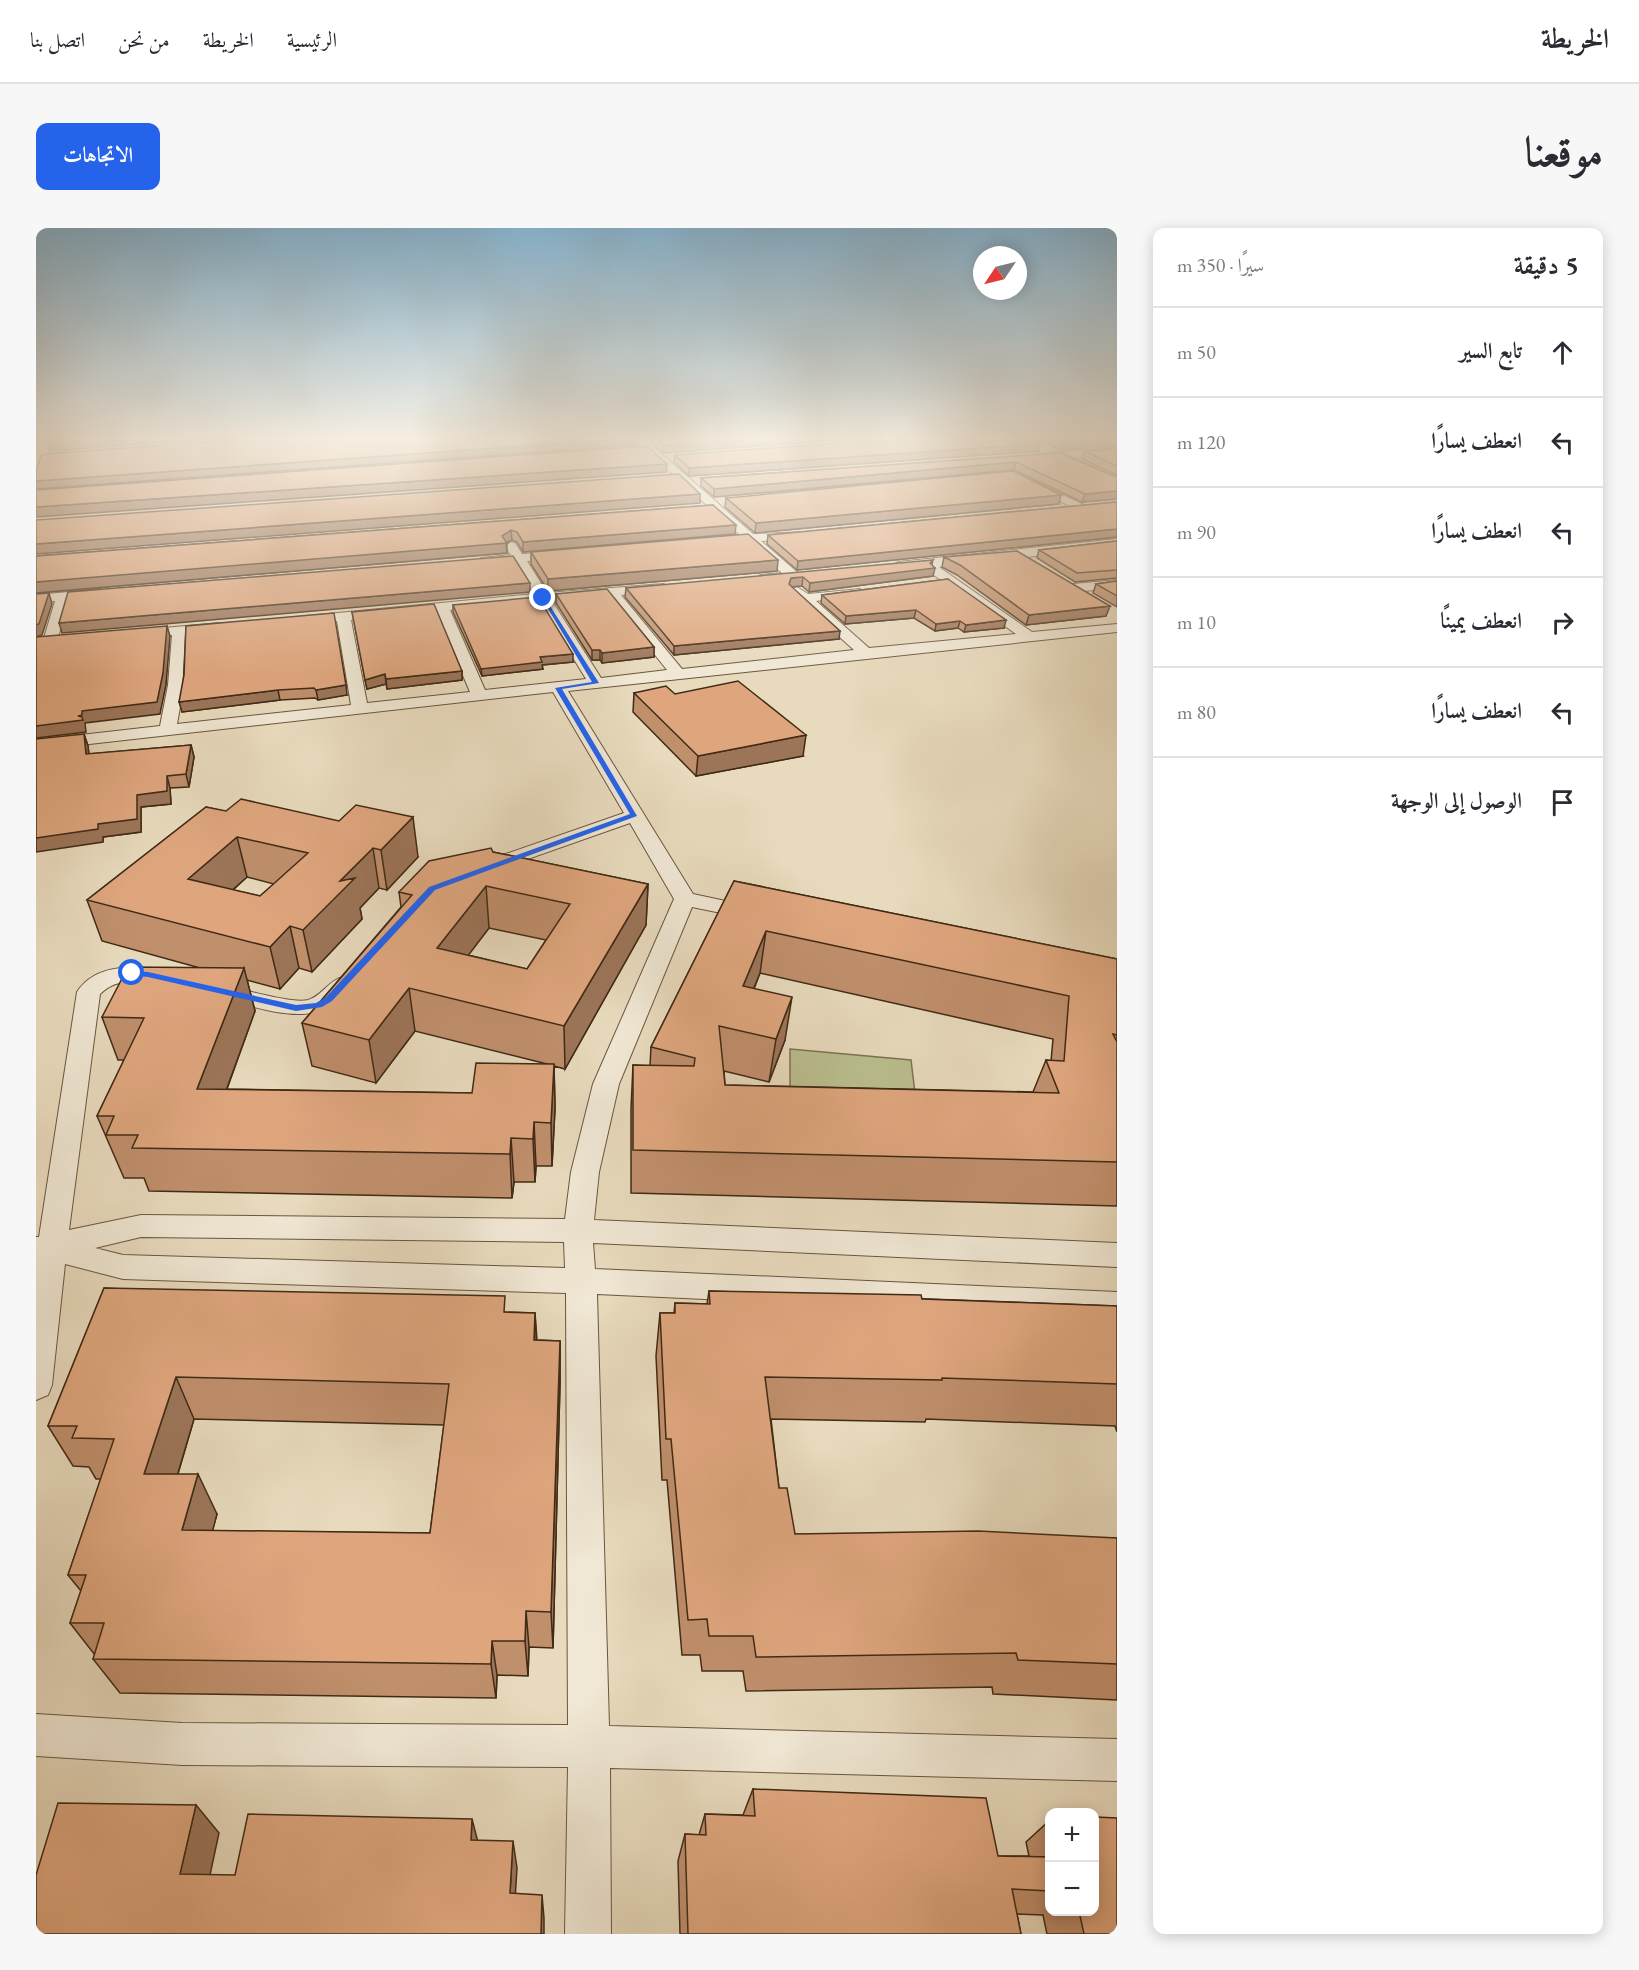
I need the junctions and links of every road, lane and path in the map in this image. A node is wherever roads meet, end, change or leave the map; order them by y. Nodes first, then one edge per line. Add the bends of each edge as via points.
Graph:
1 (723, 516) edge
2 (505, 533) edge
3 (814, 534) edge
4 (749, 539) junction
5 (705, 542) edge
6 (1117, 543) edge
7 (1099, 544) junction
8 (574, 553) edge
9 (1017, 554) junction
10 (1117, 554) edge
11 (517, 559) junction
12 (470, 562) edge
13 (927, 564) junction
14 (1036, 565) edge
15 (882, 567) edge
16 (778, 577) junction
17 (756, 579) edge
18 (951, 580) junction
19 (929, 583) edge
20 (1117, 584) edge
21 (678, 585) edge
22 (614, 587) junction
23 (873, 590) edge
24 (111, 593) edge
25 (63, 597) junction
26 (543, 598) junction
27 (806, 598) junction
28 (36, 599) edge
29 (1091, 599) edge
30 (441, 606) junction
31 (343, 616) junction
32 (285, 621) edge
33 (238, 626) edge
34 (1117, 628) edge
35 (179, 631) junction
36 (120, 636) edge
37 (1030, 637) junction
38 (49, 641) edge
39 (866, 653) junction
40 (678, 674) junction
41 (596, 683) junction
42 (558, 688) junction
43 (480, 697) junction
44 (360, 709) junction
45 (168, 730) junction
46 (36, 745) edge
47 (635, 815) junction
48 (460, 877) edge
49 (685, 899) junction
50 (778, 919) edge
51 (361, 964) edge
52 (578, 1231) junction
53 (44, 1249) edge
54 (1117, 1255) edge
55 (581, 1281) junction
56 (1117, 1305) edge
57 (36, 1385) edge
58 (36, 1735) edge
59 (589, 1746) junction
60 (1117, 1760) edge
61 (588, 1934) edge

1 - 4 street
2 - 11 street
3 - 4 street
4 - 5 street
4 - 16 street via 798,576
6 - 7 street
7 - 9 street
7 - 10 street
8 - 11 street
9 - 13 street
9 - 14 street
11 - 12 street
11 - 26 street
13 - 15 street
13 - 18 street
16 - 17 street
16 - 27 street
18 - 19 street
18 - 37 street
20 - 29 street via 1069,585
21 - 22 street
22 - 26 street
22 - 40 street
23 - 27 street
24 - 25 street
25 - 28 street
25 - 38 street
26 - 30 street
26 - 41 street
27 - 39 street
30 - 31 street
30 - 43 street
31 - 32 street
31 - 44 street
33 - 35 street
34 - 37 street
35 - 36 street
35 - 45 street
37 - 39 street
39 - 40 street
40 - 41 street
41 - 42 street
42 - 43 street
42 - 47 street
43 - 44 street
44 - 45 street
45 - 46 street
47 - 48 street
47 - 49 street
49 - 50 street
49 - 52 street via 606,1084 585,1172
51 - 53 street via 329,999 307,1008 148,975 118,975 89,992
52 - 53 street via 141,1226
52 - 54 street
52 - 55 street
53 - 55 street via 123,1267
53 - 57 street
55 - 56 street
55 - 59 street
58 - 59 street via 182,1744
59 - 60 street
59 - 61 street

